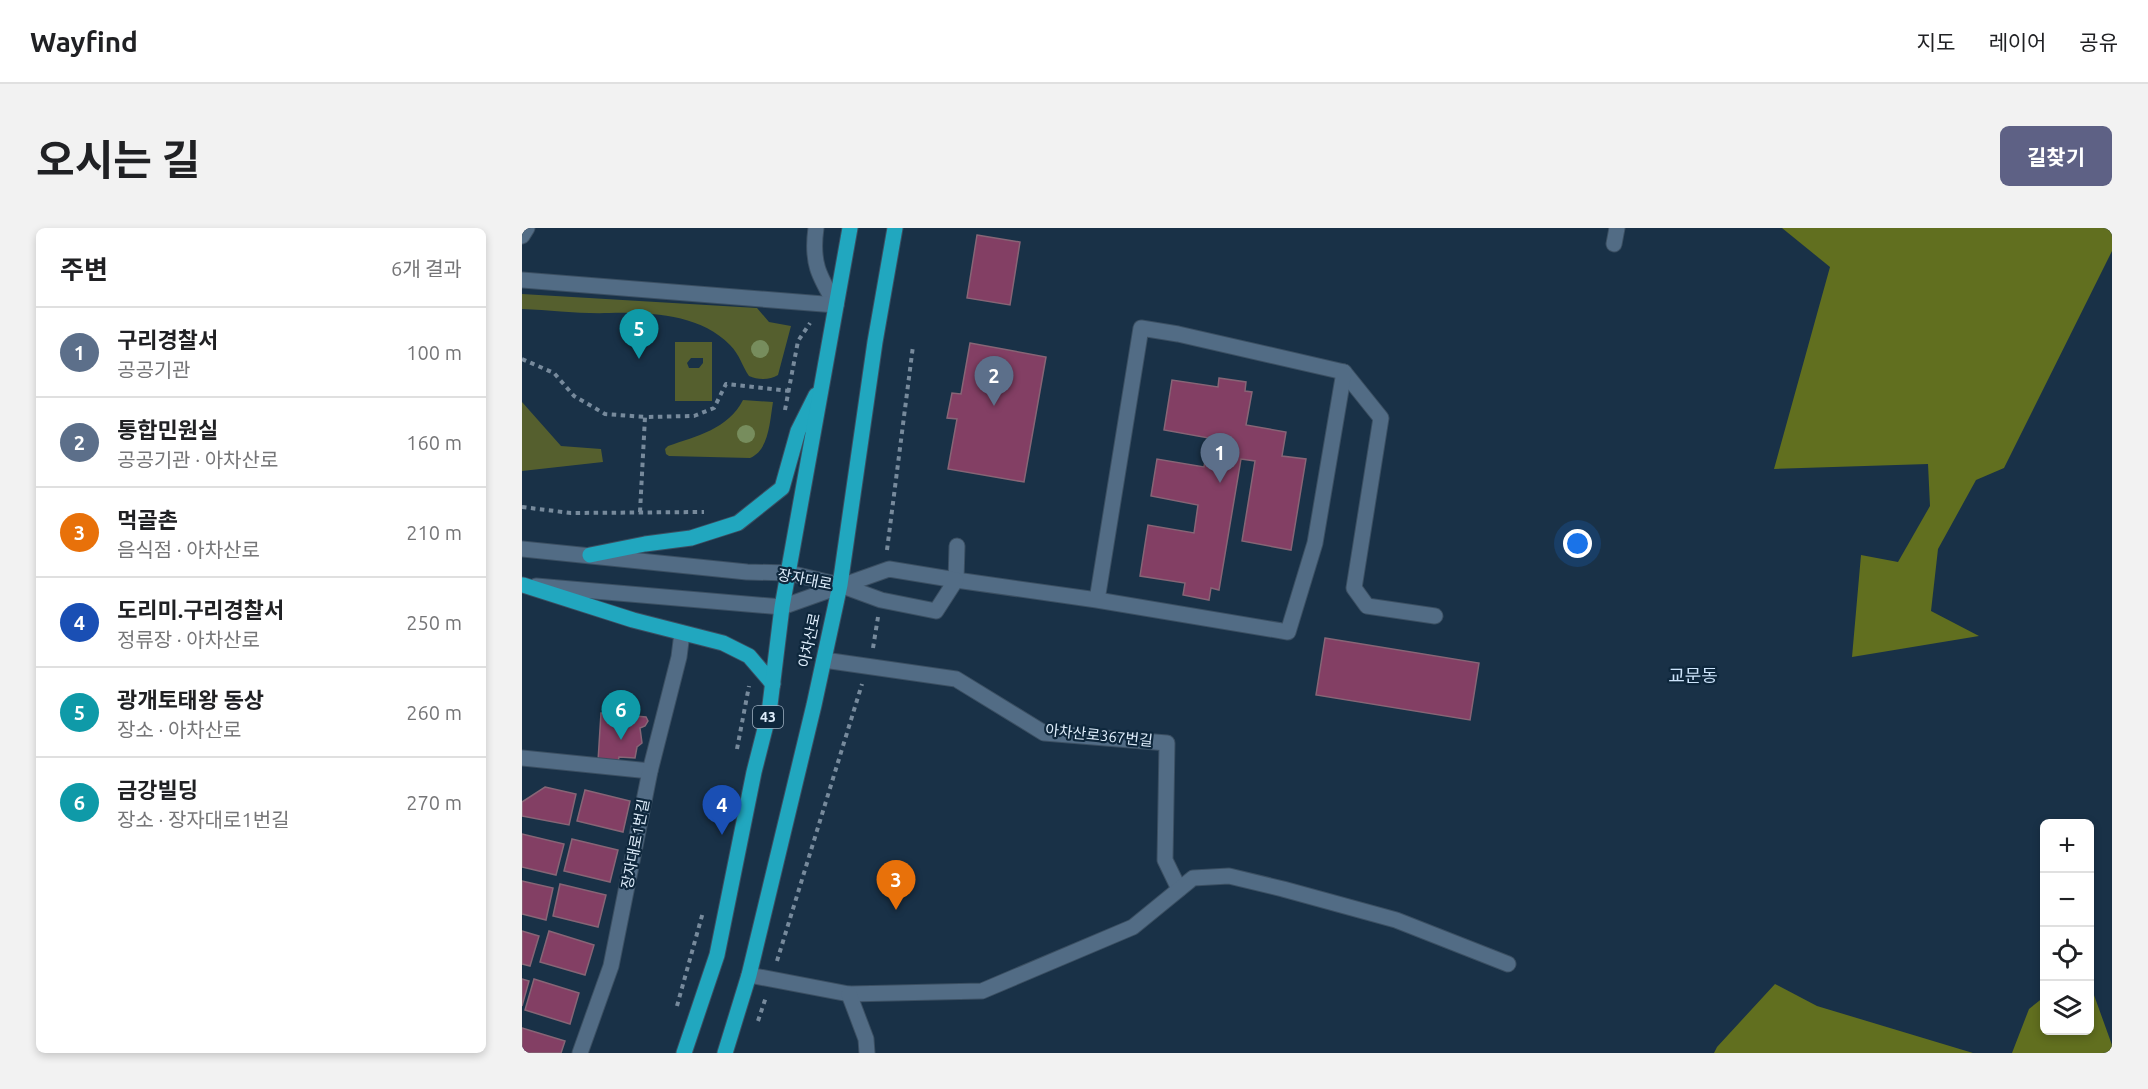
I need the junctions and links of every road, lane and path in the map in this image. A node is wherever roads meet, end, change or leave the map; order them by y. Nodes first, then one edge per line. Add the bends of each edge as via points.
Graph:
1 (527, 228) edge
2 (816, 228) edge
3 (849, 228) edge
4 (894, 228) edge
5 (1617, 228) edge
6 (522, 236) edge
7 (1614, 244) dead end
8 (522, 280) edge
9 (819, 304) junction
10 (836, 305) junction
11 (913, 346) dead end
12 (522, 359) edge
13 (1344, 372) junction
14 (825, 376) junction
15 (789, 392) junction
16 (785, 414) dead end
17 (645, 417) junction
18 (522, 507) edge
19 (640, 512) junction
20 (714, 512) dead end
21 (957, 546) dead end
22 (522, 549) edge
23 (590, 555) junction
24 (884, 570) junction
25 (789, 573) junction
26 (956, 580) junction
27 (523, 585) edge
28 (840, 585) junction
29 (880, 600) junction
30 (1097, 600) junction
31 (782, 607) junction
32 (1435, 616) dead end
33 (682, 633) junction
34 (824, 660) junction
35 (867, 667) junction
36 (773, 684) junction
37 (749, 685) dead end
38 (737, 752) dead end
39 (522, 758) edge
40 (650, 771) junction
41 (1179, 889) junction
42 (706, 901) dead end
43 (1509, 964) dead end
44 (749, 975) junction
45 (771, 979) junction
46 (849, 994) junction
47 (675, 1010) dead end
48 (754, 1032) dead end
49 (580, 1053) edge
50 (684, 1053) edge
51 (725, 1053) edge
52 (867, 1053) edge

1 - 6 street
2 - 10 street via 817,271
3 - 10 main road, 아차산로 / 43
4 - 28 main road, 아차산로
5 - 7 street
8 - 9 street
9 - 10 street
9 - 15 path via 798,341
10 - 14 main road, 아차산로 / 43
11 - 24 path
12 - 17 path via 554,373 574,396 605,414
13 - 30 street via 1315,543 1288,632
13 - 30 street via 1141,328
13 - 32 street via 1381,418 1354,588 1367,606
14 - 23 main road via 798,431 782,488 738,523 691,538
14 - 25 main road, 아차산로 / 43
15 - 16 path
15 - 17 path via 726,384 714,408 694,416
17 - 19 path
18 - 19 path via 571,513
19 - 20 path
21 - 26 street
22 - 23 street, 장자대로
23 - 25 street, 장자대로
24 - 26 street
24 - 28 street
25 - 28 street, 장자대로
25 - 31 main road, 아차산로 / 43
26 - 29 street via 936,610
26 - 30 street
27 - 31 street, 장자대로
27 - 33 main road
28 - 29 street
28 - 31 street, 장자대로
28 - 34 main road, 아차산로
29 - 35 path via 875,642
31 - 36 main road, 아차산로 / 43
33 - 36 main road via 723,643 749,656
33 - 40 street, 장자대로1번길
34 - 35 street, 아차산로367번길
34 - 44 main road, 아차산로
35 - 41 street, 아차산로367번길 via 956,679 1044,733 1167,742 1165,860
35 - 45 path
36 - 50 main road, 아차산로 / 43 via 717,955
37 - 38 path
39 - 40 street
40 - 49 street, 장자대로1번길 via 611,966
41 - 43 street via 1192,878 1229,876 1396,920
41 - 46 street via 1133,927 982,991
42 - 47 path
44 - 45 street
44 - 51 main road, 아차산로
45 - 46 street
45 - 48 path
46 - 52 street via 866,1039

